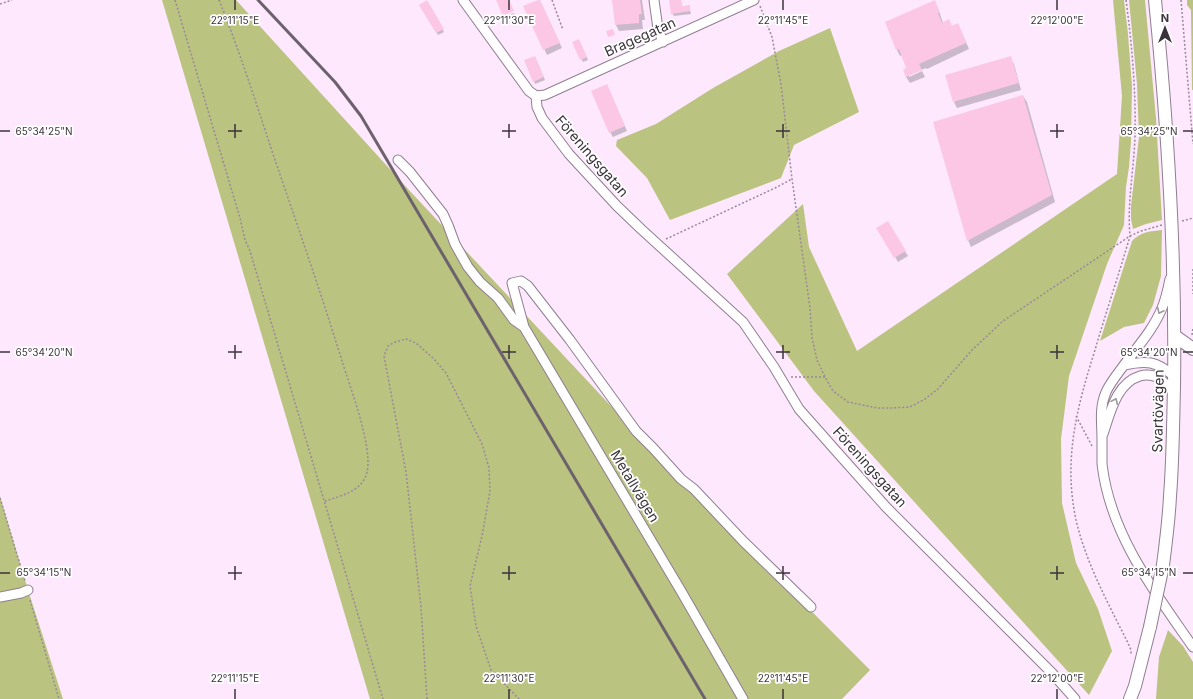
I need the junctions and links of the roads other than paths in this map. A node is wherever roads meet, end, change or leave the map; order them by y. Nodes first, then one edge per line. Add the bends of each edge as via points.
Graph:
1 (463, 0) edge
2 (654, 0) edge
3 (1155, 0) edge
4 (757, 2) edge
5 (663, 42) junction
6 (536, 96) junction
7 (398, 160) dead end
8 (1173, 260) junction
9 (524, 327) junction
10 (1174, 336) junction
11 (1193, 349) edge
12 (1124, 365) junction
13 (1174, 376) junction
14 (1174, 392) junction
15 (1102, 438) junction
16 (28, 590) dead end
17 (0, 597) edge
18 (811, 607) dead end
19 (1193, 647) edge
20 (743, 699) edge
21 (1075, 699) edge
22 (1130, 699) edge

1 - 6 street, Föreningsgatan
2 - 5 street via 658,29
3 - 8 main road, Svartövägen via 1168,158
4 - 5 street, Bragegatan
5 - 6 street, Bragegatan via 545,95
6 - 21 street, Föreningsgatan via 542,118 569,154 616,206 743,322 800,409 886,507
7 - 9 street via 442,214 470,271 498,298 514,320
8 - 10 main road, Svartövägen
8 -> 12 street via 1162,310
9 - 18 street, Metallvägen via 512,283 521,281 528,286 570,340 636,431
9 - 20 street, Metallvägen
10 - 11 main road
10 - 13 main road, Svartövägen
12 - 13 street via 1152,362
12 - 15 street via 1103,400
13 - 14 main road, Svartövägen
15 -> 14 street via 1116,398 1132,379 1144,375 1153,376
14 - 22 main road, Svartövägen, bridge via 1170,495 1163,565 1150,627
15 - 19 street via 1102,464 1112,509 1123,537
16 - 17 street

